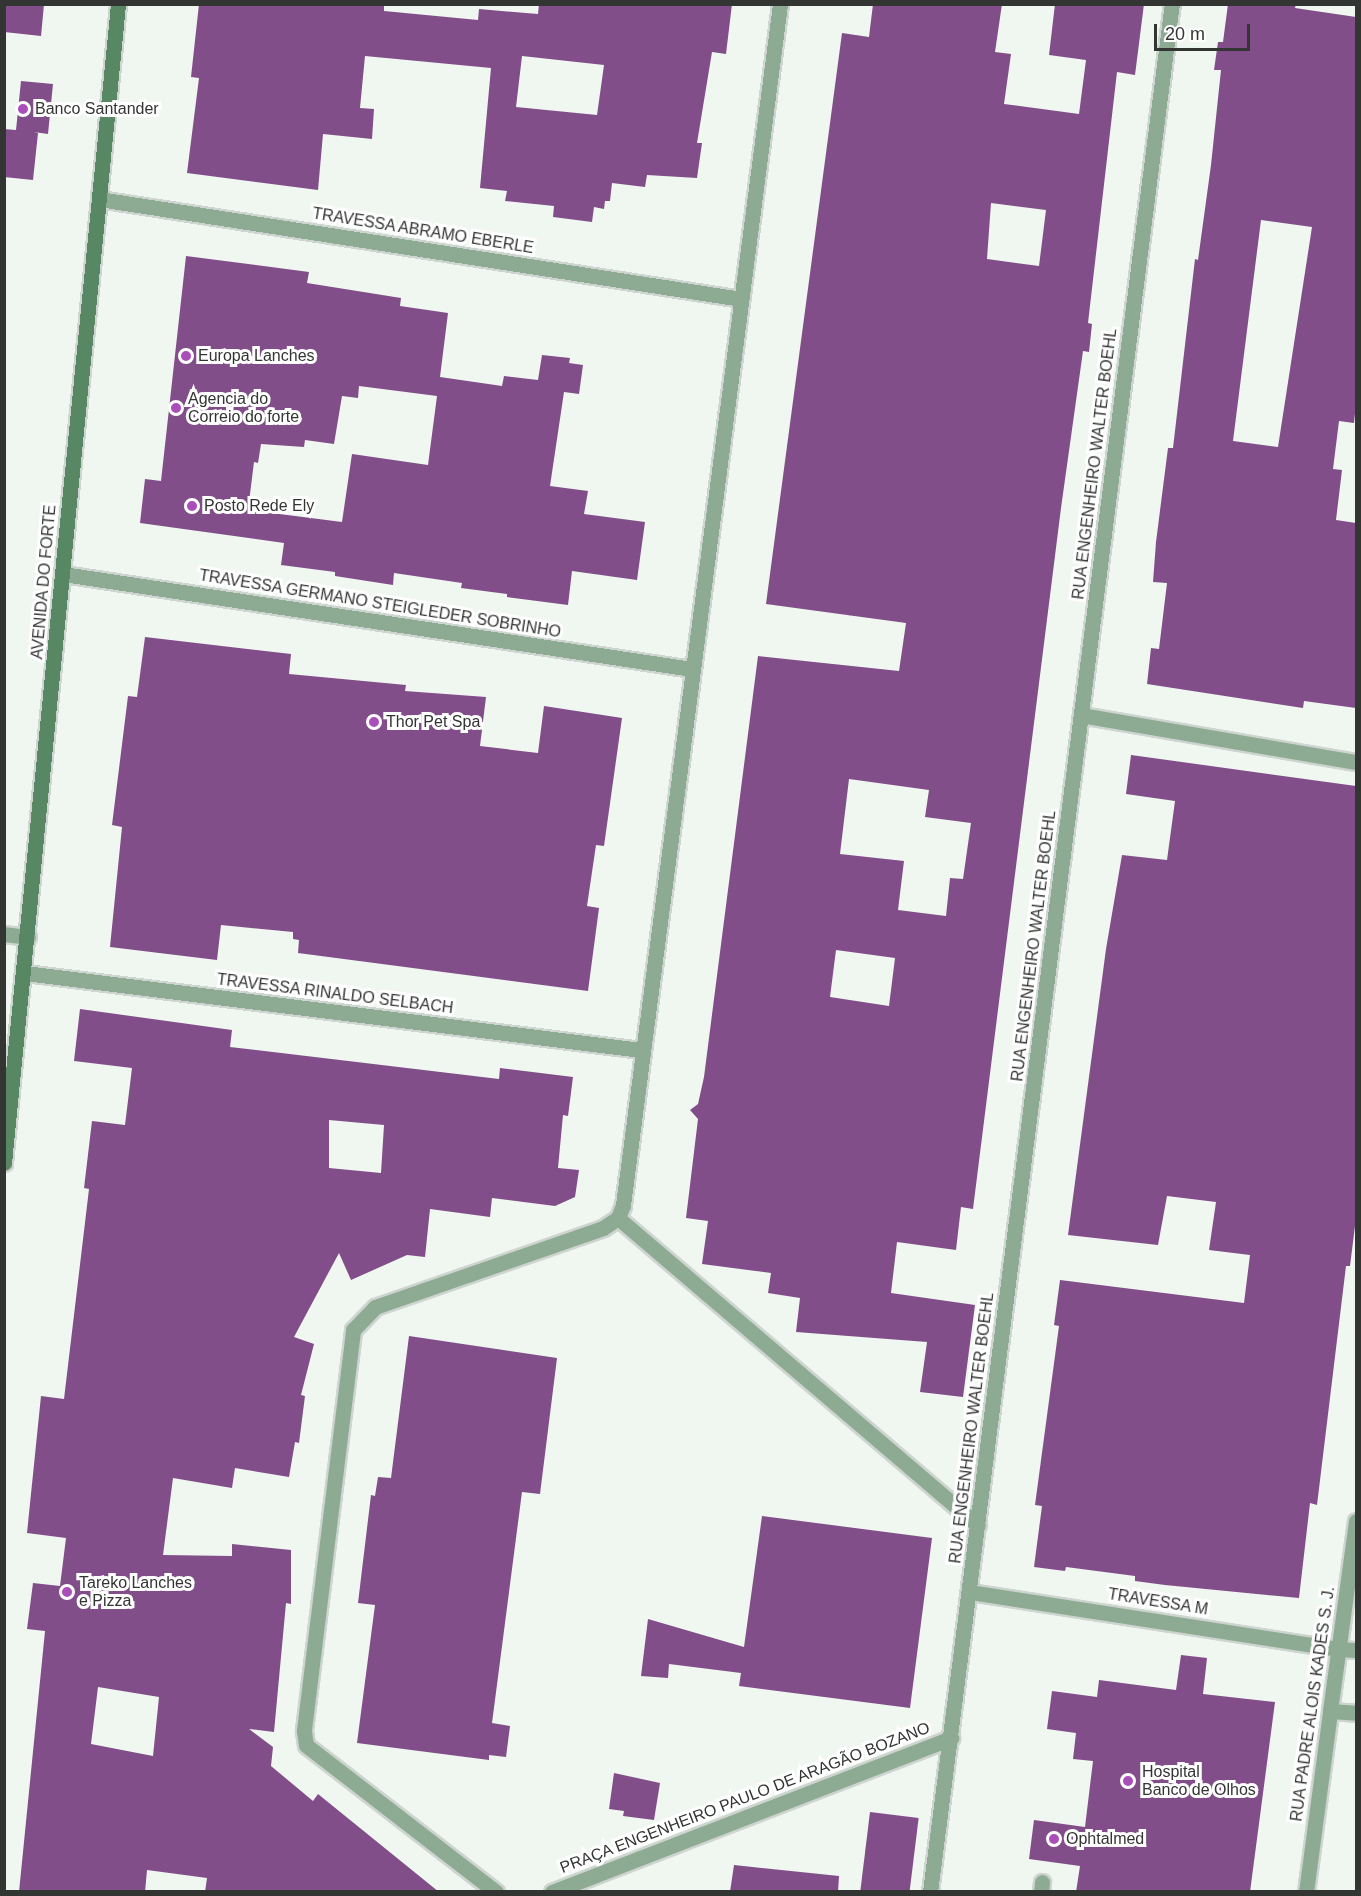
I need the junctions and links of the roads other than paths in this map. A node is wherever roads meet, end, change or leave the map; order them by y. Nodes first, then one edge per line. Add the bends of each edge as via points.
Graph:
1 (118, 4) edge
2 (780, 4) edge
3 (1172, 4) edge
4 (99, 199) junction
5 (741, 299) junction
6 (63, 574) junction
7 (692, 669) junction
8 (1082, 715) junction
9 (1356, 762) edge
10 (4, 934) edge
11 (28, 937) junction
12 (25, 973) junction
13 (641, 1050) junction
14 (4, 1163) edge
15 (618, 1218) junction
16 (1356, 1521) edge
17 (978, 1525) junction
18 (970, 1592) junction
19 (1340, 1648) junction
20 (1356, 1650) edge
21 (1330, 1711) junction
22 (1356, 1713) edge
23 (951, 1738) junction
24 (496, 1892) edge
25 (552, 1892) edge
26 (930, 1892) edge
27 (1306, 1892) edge

1 - 4 main road, AVENIDA DO FORTE
2 - 5 street
3 - 8 street, RUA ENGENHEIRO WALTER BOEHL
4 - 5 street, TRAVESSA ABRAMO EBERLE
4 - 6 main road, AVENIDA DO FORTE
5 - 7 street
6 - 7 street, TRAVESSA GERMANO STEIGLEDER SOBRINHO
6 - 11 main road, AVENIDA DO FORTE
7 - 13 street
8 - 9 street
8 - 17 street, RUA ENGENHEIRO WALTER BOEHL
10 - 11 street
11 - 12 main road, AVENIDA DO FORTE
12 - 13 street, TRAVESSA RINALDO SELBACH
12 - 14 main road, AVENIDA DO FORTE
13 - 15 street
15 - 17 street
15 - 24 street via 603,1228 375,1307 353,1330 304,1730 306,1745
16 - 19 street, RUA PADRE ALOIS KADES S. J.
17 - 18 street, RUA ENGENHEIRO WALTER BOEHL
18 - 19 street, TRAVESSA M
18 - 23 street, RUA ENGENHEIRO WALTER BOEHL
19 - 20 street, TRAVESSA M
19 - 21 street, RUA PADRE ALOIS KADES S. J.
21 - 22 street
21 - 27 street, RUA PADRE ALOIS KADES S. J.
23 - 25 street, PRAÇA ENGENHEIRO PAULO DE ARAGÃO BOZANO
23 - 26 street, RUA ENGENHEIRO WALTER BOEHL

